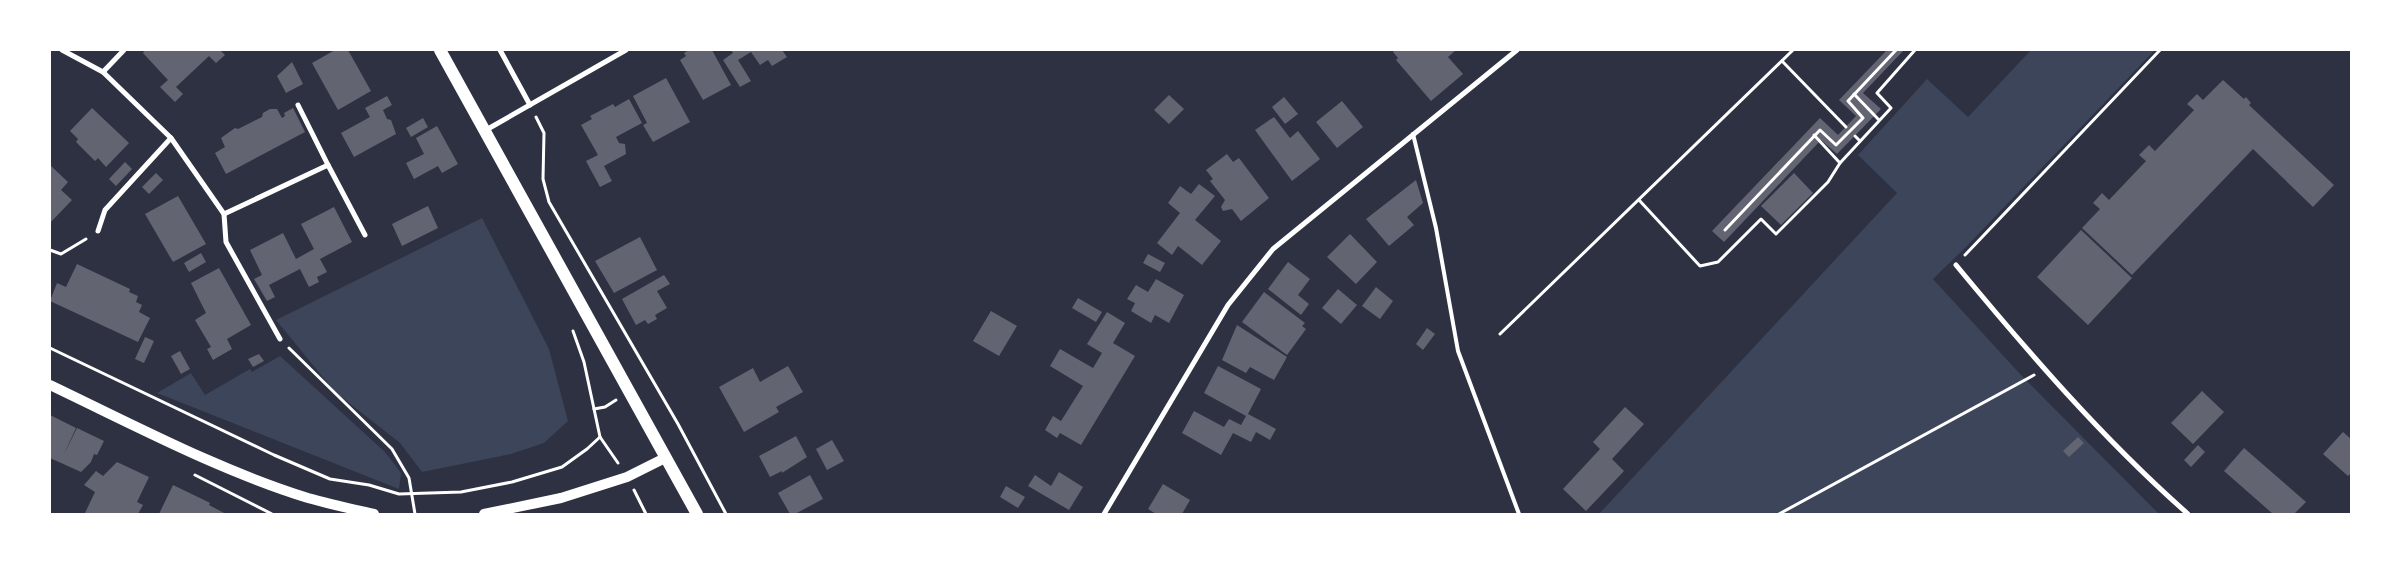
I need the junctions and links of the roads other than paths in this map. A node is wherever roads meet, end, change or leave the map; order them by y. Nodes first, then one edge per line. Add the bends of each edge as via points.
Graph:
1 (62, 50) edge
2 (124, 50) edge
3 (440, 50) edge
4 (500, 50) edge
5 (626, 50) edge
6 (1517, 50) edge
7 (103, 72) junction
8 (298, 105) dead end
9 (530, 105) junction
10 (485, 130) junction
11 (1413, 134) junction
12 (171, 138) junction
13 (328, 165) junction
14 (224, 214) junction
15 (98, 231) road end
16 (365, 235) dead end
17 (1956, 265) road end
18 (280, 340) road end
19 (50, 385) edge
20 (665, 458) junction
21 (374, 514) edge
22 (484, 514) edge
23 (696, 514) edge
24 (1104, 514) edge
25 (1519, 514) edge
26 (2188, 514) edge

1 - 7 street
2 - 7 street
3 - 10 main road
4 - 9 street
5 - 9 street
6 - 11 street
7 - 12 street
8 - 13 street
9 - 10 street
10 - 20 main road
11 - 24 street via 1272,249 1228,306
11 - 25 lane via 1436,228 1458,351
12 - 14 street
12 - 15 street via 105,210
13 - 14 street
13 - 16 street
14 - 18 street via 226,242
17 - 26 street via 2045,369 2153,483
19 - 21 main road via 245,475 308,498
20 - 22 main road via 627,477 561,498
20 - 23 main road

